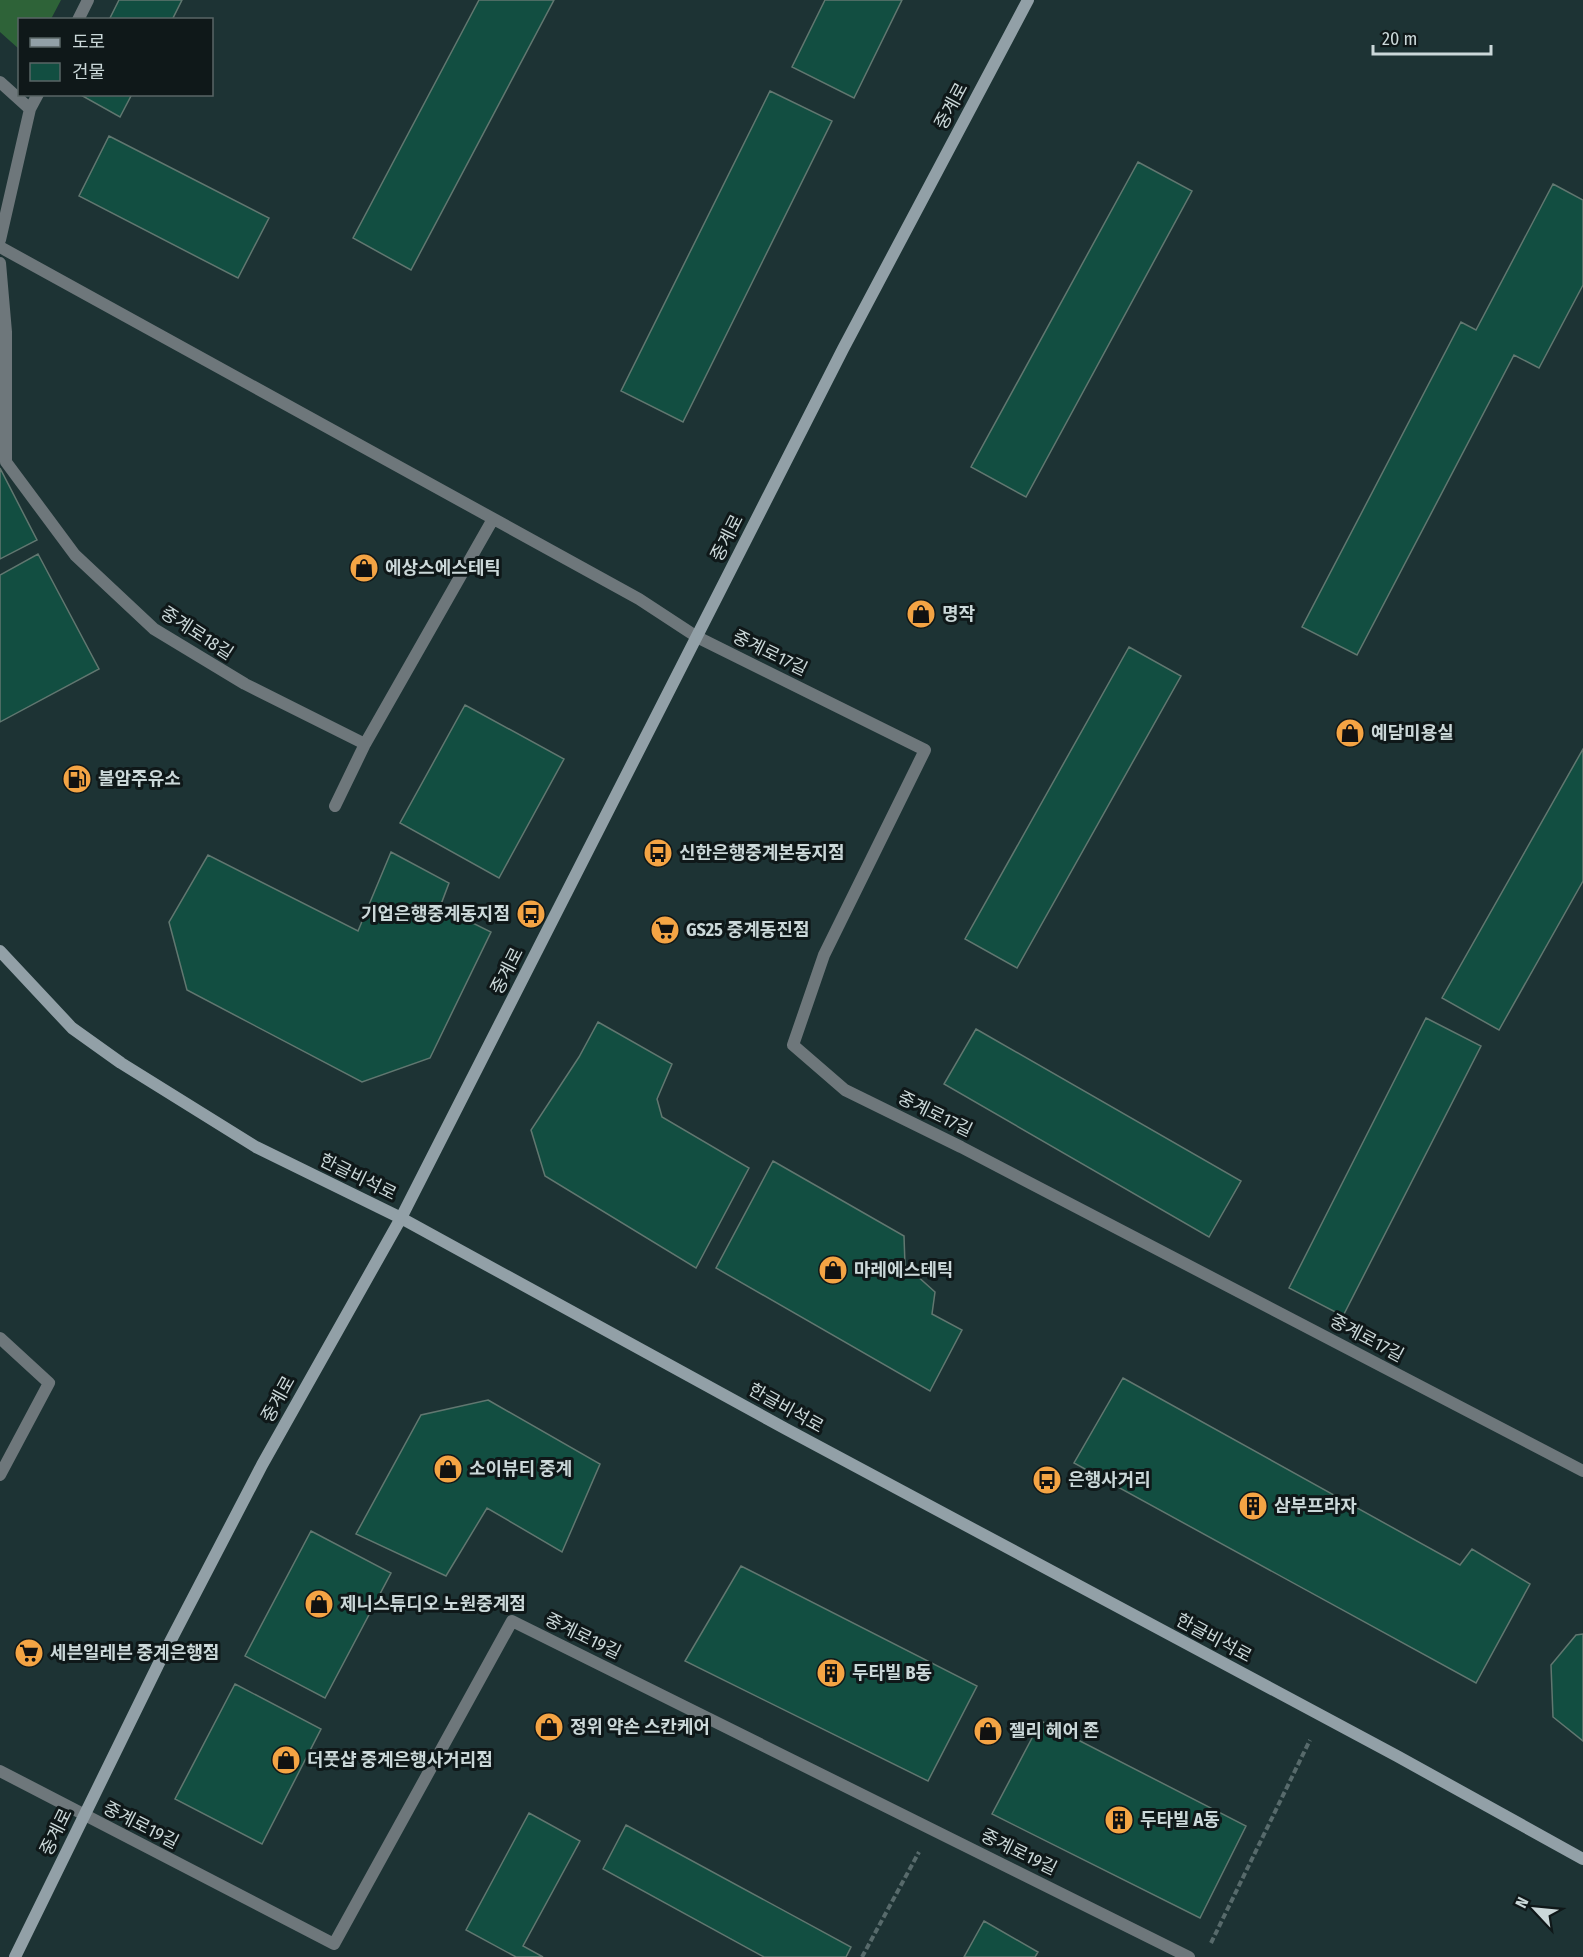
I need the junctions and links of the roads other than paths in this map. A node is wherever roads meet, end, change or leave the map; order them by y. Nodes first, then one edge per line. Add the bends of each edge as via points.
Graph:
1 (88, 0) edge
2 (1028, 0) edge
3 (79, 18) edge
4 (0, 82) edge
5 (37, 96) edge
6 (30, 109) junction
7 (0, 240) edge
8 (0, 247) edge
9 (0, 264) edge
10 (493, 519) junction
11 (697, 637) junction
12 (365, 744) junction
13 (335, 806) dead end
14 (0, 951) edge
15 (401, 1218) junction
16 (0, 1338) edge
17 (1583, 1471) edge
18 (0, 1475) edge
19 (0, 1771) edge
20 (84, 1815) junction
21 (1583, 1859) edge
22 (15, 1957) edge
23 (1189, 1957) edge

1 - 3 street
2 - 11 street, 중계로 via 843,349
4 - 6 street
5 - 6 street
6 - 7 street
8 - 10 street
9 - 12 street, 중계로18길 via 6,332 6,462 75,555 154,629 245,684
10 - 11 street via 639,599
10 - 12 street
11 - 15 street, 중계로
11 - 17 street, 중계로17길 via 925,750 824,955 793,1045 845,1090
12 - 13 street
14 - 15 street, 한글비석로 via 72,1028 121,1063 256,1147
15 - 20 street, 중계로 via 262,1465
15 - 21 street, 한글비석로
16 - 18 street via 49,1383
19 - 20 street
20 - 22 street, 중계로
20 - 23 street, 중계로19길 via 334,1944 512,1621

